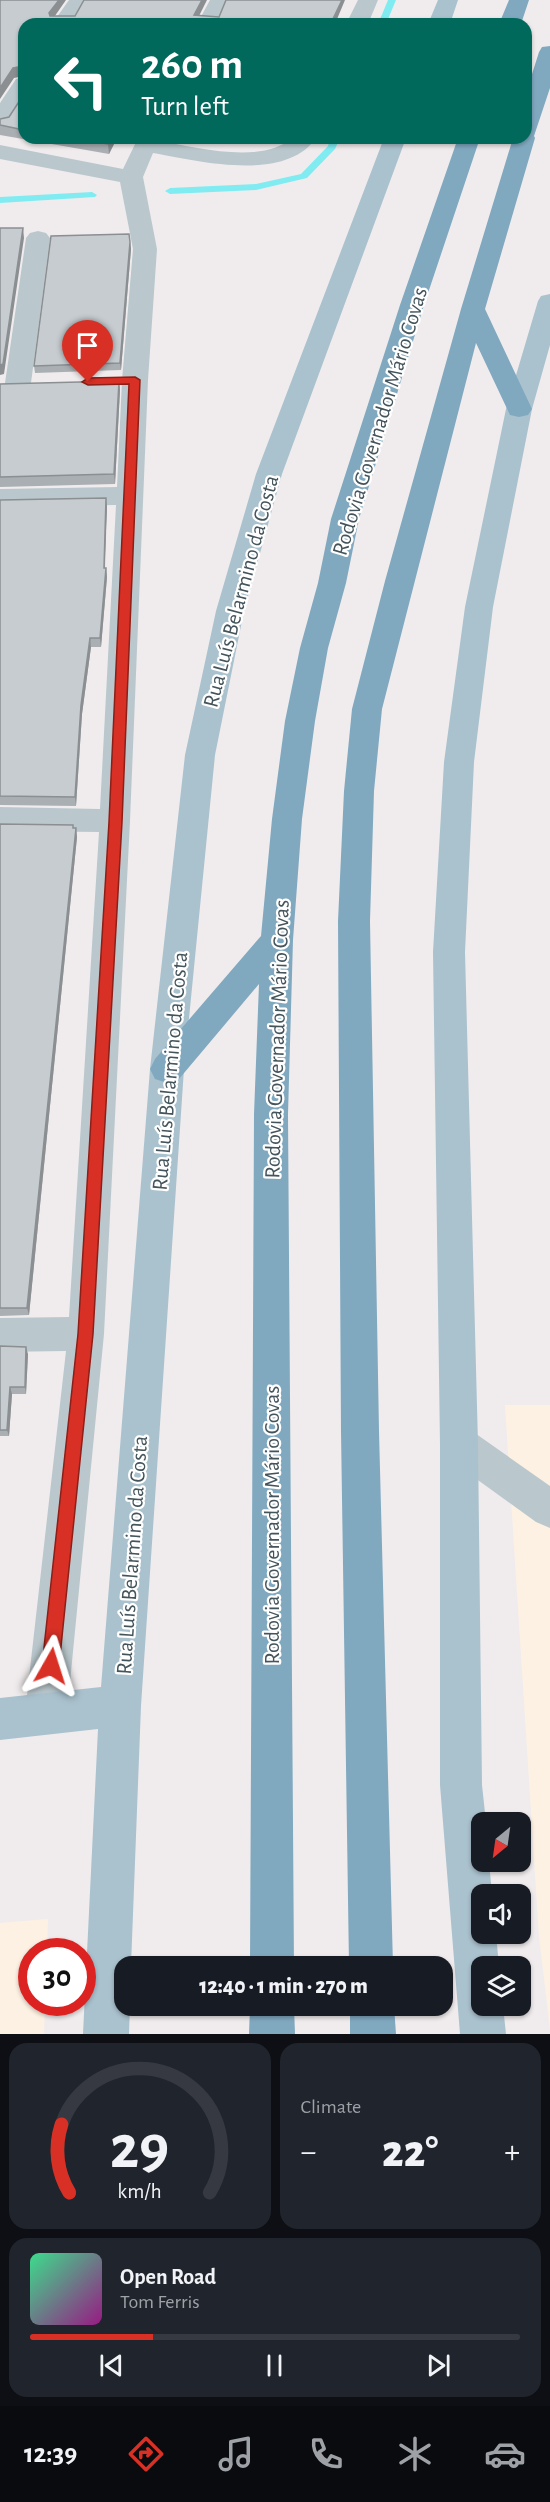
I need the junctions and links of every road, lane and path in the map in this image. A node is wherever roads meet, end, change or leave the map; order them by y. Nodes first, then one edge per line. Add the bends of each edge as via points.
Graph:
1 (79, 0) edge
2 (220, 0) edge
3 (368, 0) edge
4 (448, 0) edge
5 (519, 0) edge
6 (67, 18) edge
7 (211, 18) edge
8 (360, 18) edge
9 (441, 18) edge
10 (512, 18) edge
11 (550, 52) edge
12 (18, 93) edge
13 (532, 111) edge
14 (0, 120) edge
15 (146, 144) edge
16 (160, 144) edge
17 (299, 144) edge
18 (393, 144) edge
19 (467, 144) edge
20 (523, 144) edge
21 (0, 152) edge
22 (131, 177) junction
23 (38, 238) dead end
24 (550, 301) edge
25 (473, 309) junction
26 (20, 383) edge
27 (519, 409) junction
28 (131, 496) junction
29 (0, 498) edge
30 (0, 819) edge
31 (116, 822) junction
32 (277, 940) junction
33 (167, 1069) junction
34 (86, 1334) junction
35 (0, 1335) edge
36 (459, 1444) junction
37 (550, 1509) edge
38 (120, 1706) junction
39 (46, 1713) junction
40 (0, 1719) edge
41 (272, 1956) edge
42 (371, 1956) edge
43 (272, 2016) edge
44 (372, 2016) edge
45 (106, 2034) edge
46 (272, 2034) edge
47 (373, 2034) edge
48 (483, 2034) edge

1 - 6 street
2 - 7 street
3 - 8 street
4 - 9 main road
5 - 10 highway
11 - 13 highway
12 - 14 street
15 - 22 street
16 - 17 street via 257,159 291,152
18 - 33 main road, Rua Luís Belarmino da Costa via 269,474 225,633 200,755
19 - 32 highway, Rodovia Governador Mário Covas via 345,519 314,648 287,819
20 - 25 highway
21 - 22 street
22 - 28 street via 145,249 123,381
23 - 26 street
24 - 27 main road
25 - 27 highway
25 - 42 highway via 367,709 359,791 354,921
27 - 36 main road via 479,607 459,762 453,859 448,952
28 - 29 street
28 - 31 street
30 - 31 street
31 - 34 street
32 - 33 highway
32 - 41 highway, Rodovia Governador Mário Covas via 270,1216
33 - 38 main road, Rua Luís Belarmino da Costa
34 - 35 street
34 - 39 street
36 - 37 street
36 - 48 main road via 460,1785
38 - 39 main road
38 - 45 main road, Rua Luís Belarmino da Costa
39 - 40 main road
43 - 46 highway
44 - 47 highway

